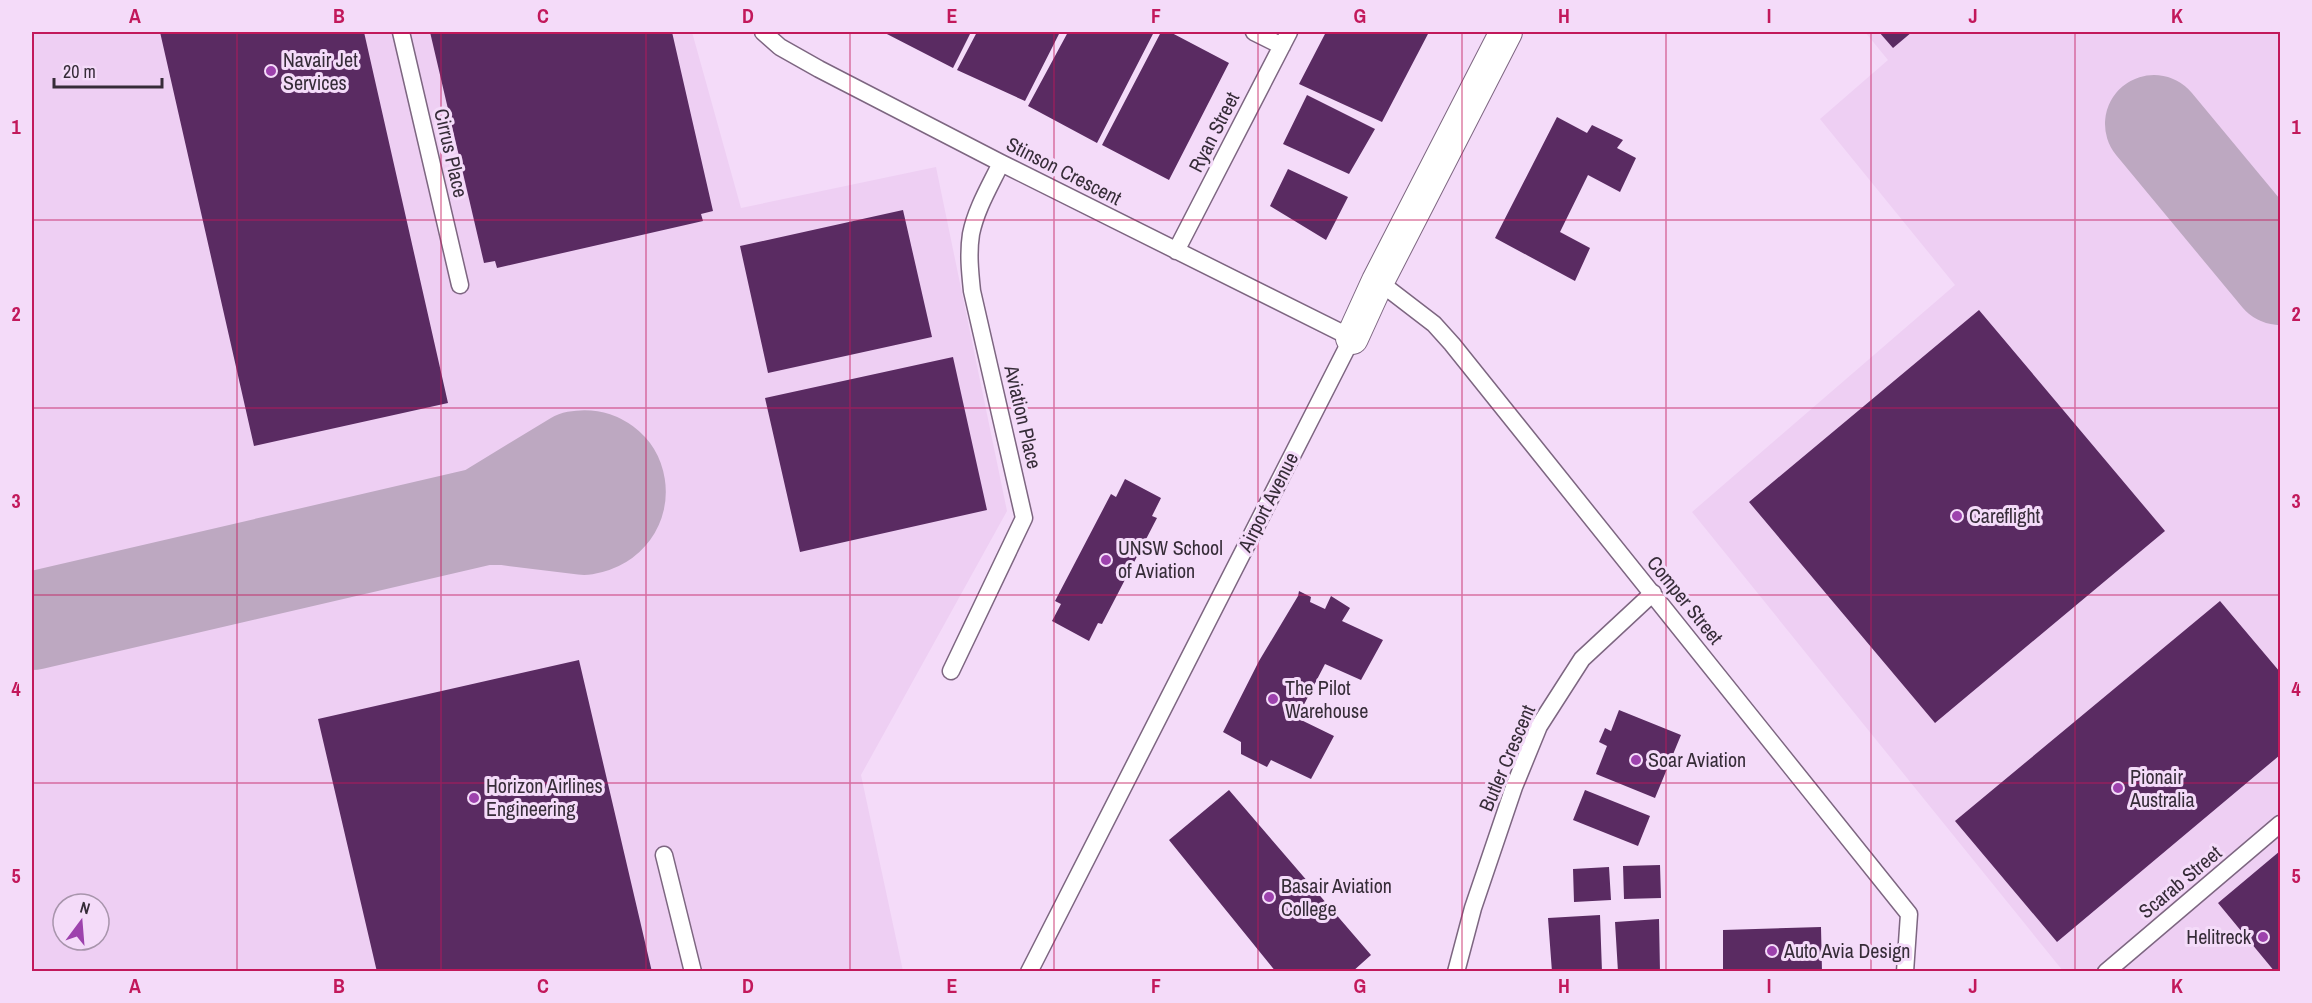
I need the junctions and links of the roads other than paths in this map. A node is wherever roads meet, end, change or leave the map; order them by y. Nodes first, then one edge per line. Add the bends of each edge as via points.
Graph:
1 (401, 32) edge
2 (763, 32) edge
3 (1254, 32) edge
4 (1506, 32) edge
5 (1285, 39) edge
6 (1001, 163) junction
7 (1176, 251) junction
8 (1378, 281) junction
9 (460, 285) dead end
10 (1352, 338) junction
11 (1653, 593) junction
12 (951, 671) dead end
13 (2280, 824) edge
14 (664, 855) dead end
15 (693, 972) edge
16 (1029, 972) edge
17 (1456, 972) edge
18 (1905, 972) edge
19 (2106, 972) edge

1 - 9 lane, Cirrus Place
2 - 6 lane, Stinson Crescent via 780,47 819,69
3 - 5 lane
4 - 8 street, Airport Avenue
5 - 7 lane, Ryan Street
6 - 7 lane, Stinson Crescent
6 - 12 lane, Aviation Place via 978,211 969,259 972,291 1024,518
7 - 10 lane, Stinson Crescent
8 - 10 street, Airport Avenue
8 - 11 lane, Comper Street via 1440,330
10 - 16 lane, Airport Avenue
11 - 17 lane, Butler Crescent via 1582,659 1539,726 1473,908
11 - 18 lane, Comper Street via 1909,914
13 - 19 lane, Scarab Street
14 - 15 lane

